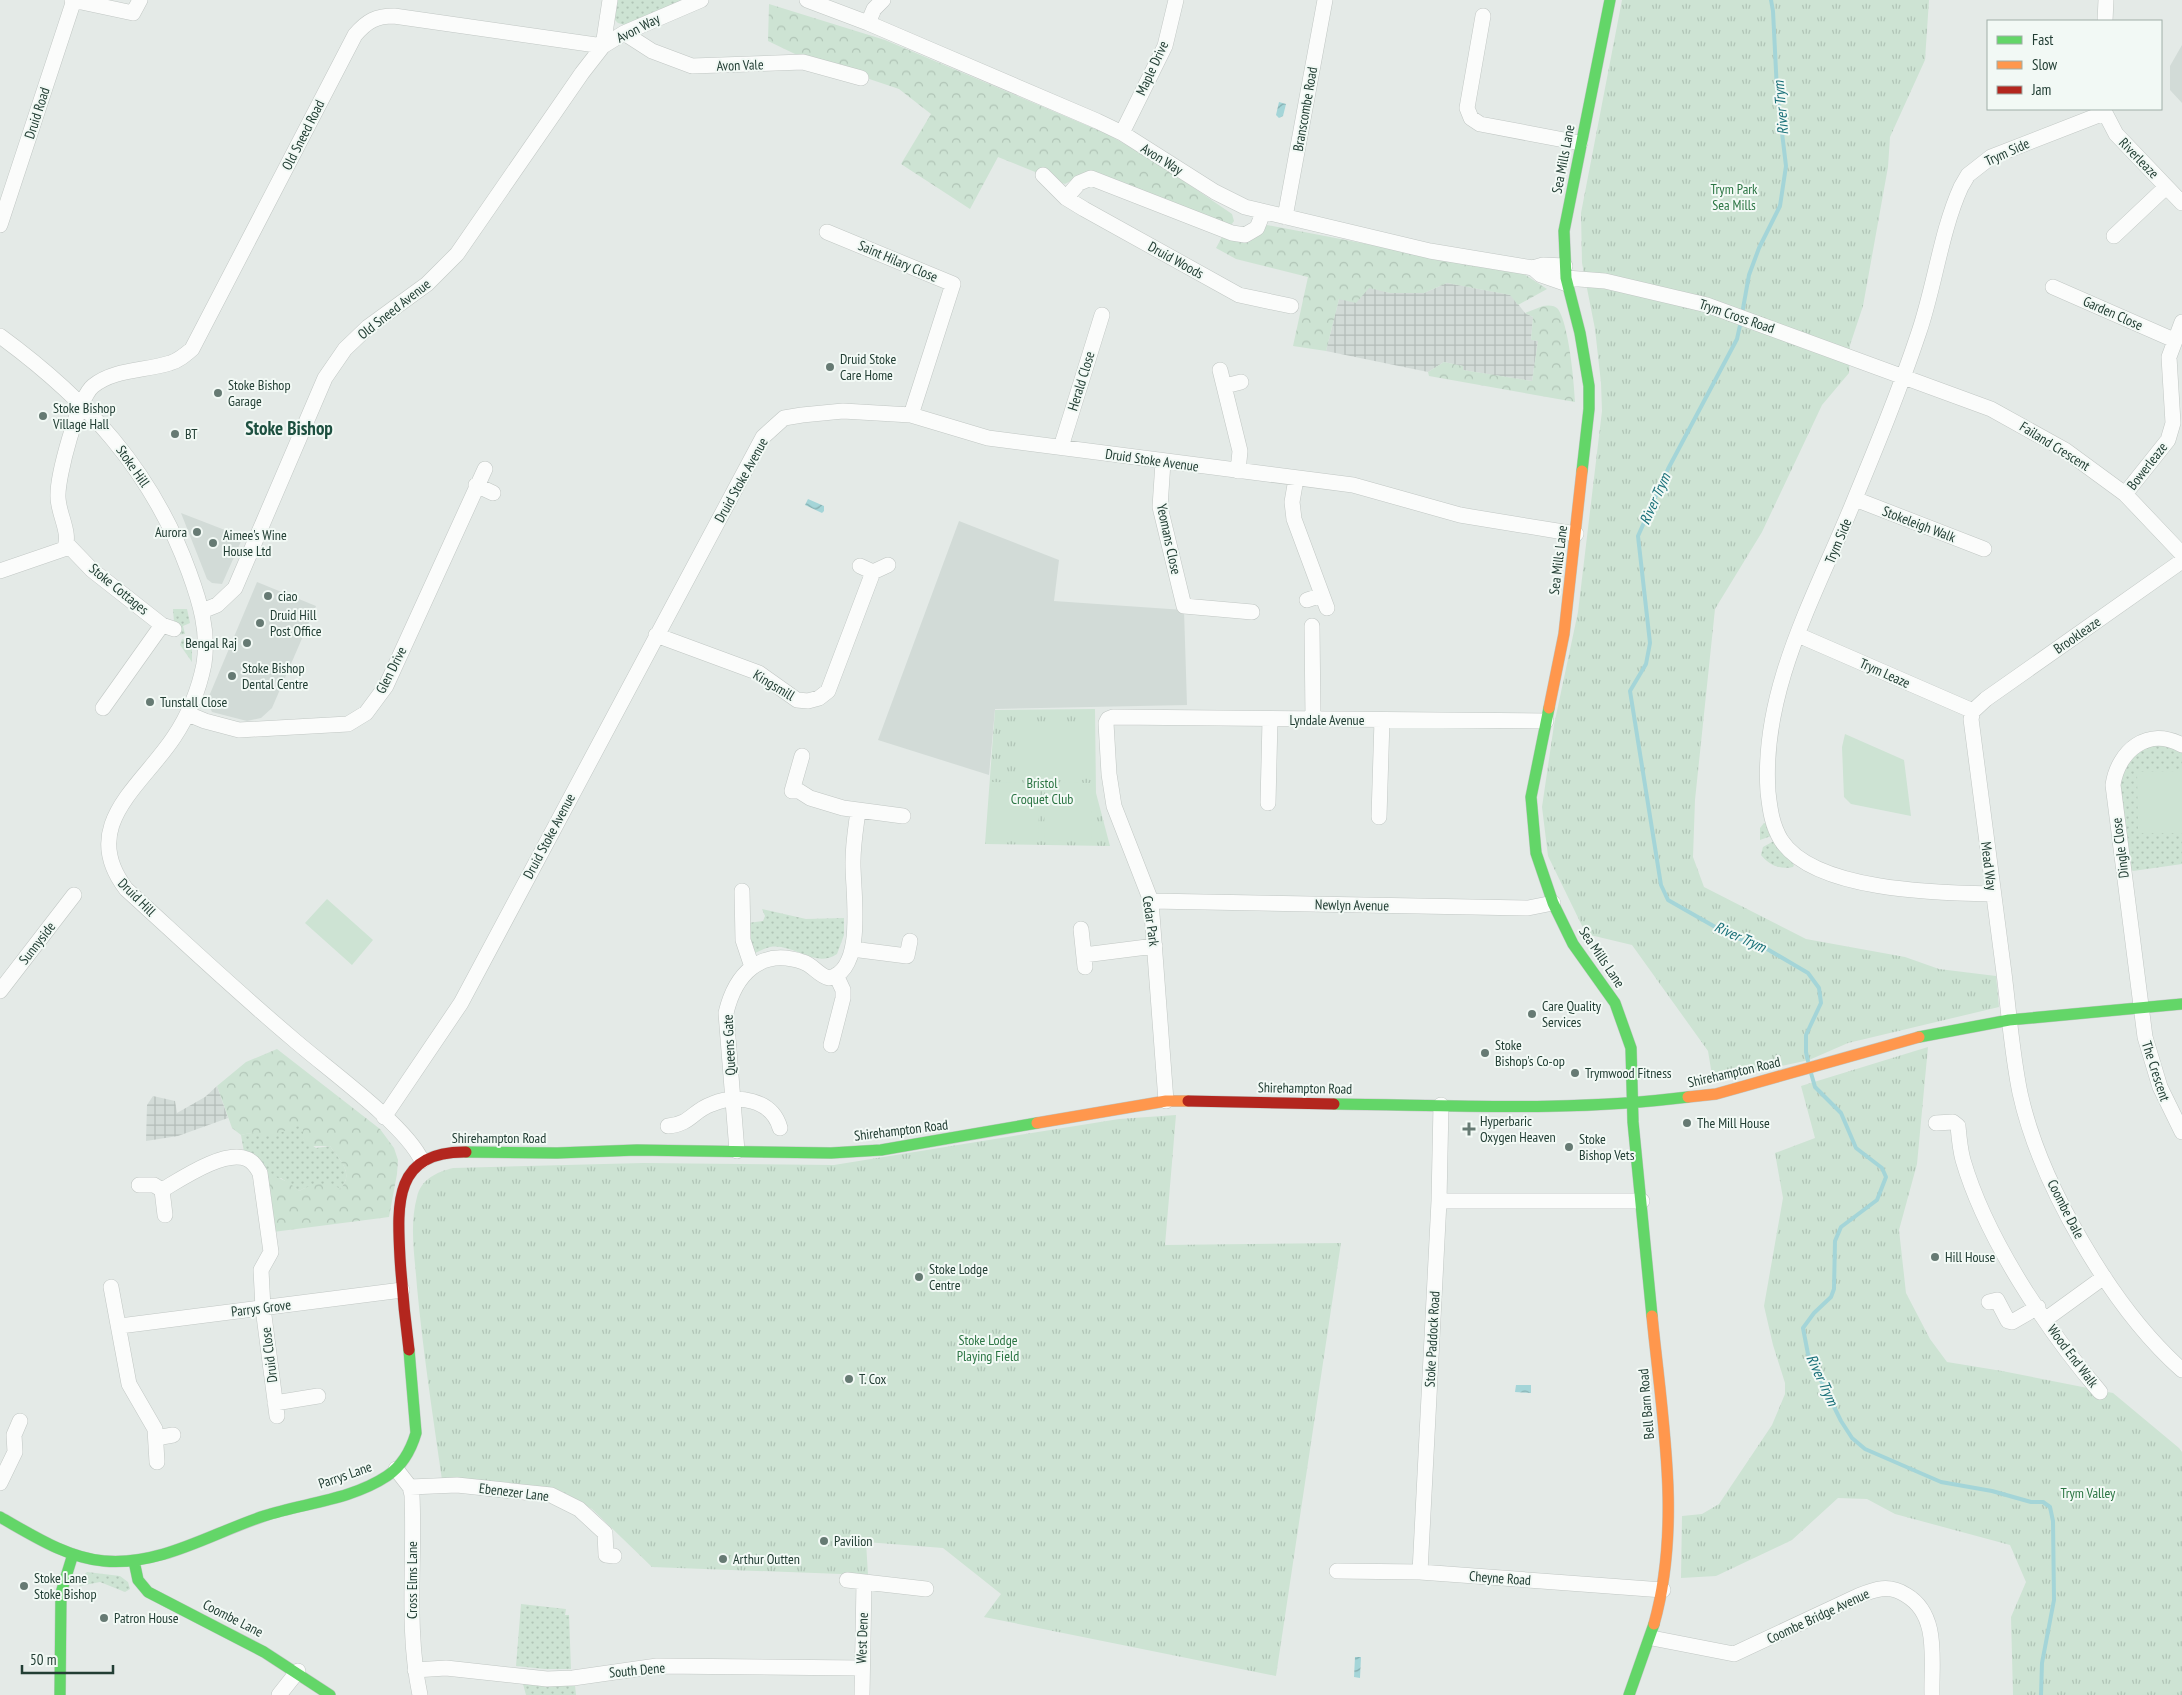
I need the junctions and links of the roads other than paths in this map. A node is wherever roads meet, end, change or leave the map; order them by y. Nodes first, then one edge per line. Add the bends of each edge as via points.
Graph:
1 (73, 0) edge
2 (140, 0) edge
3 (610, 0) edge
4 (701, 0) edge
5 (806, 0) edge
6 (883, 0) edge
7 (1176, 0) edge
8 (1326, 0) edge
9 (1610, 0) edge
10 (2106, 0) edge
11 (2105, 20) edge
12 (868, 23) junction
13 (1477, 23) dead end
14 (624, 33) junction
15 (603, 46) junction
16 (861, 78) dead end
17 (2104, 111) edge
18 (1122, 133) junction
19 (1580, 143) junction
20 (1043, 175) dead end
21 (2166, 186) junction
22 (1066, 198) junction
23 (2182, 203) edge
24 (1263, 213) junction
25 (1285, 217) junction
26 (0, 225) edge
27 (827, 232) dead end
28 (2114, 236) dead end
29 (1566, 276) junction
30 (2053, 287) dead end
31 (1291, 306) dead end
32 (1100, 315) dead end
33 (2182, 322) edge
34 (0, 336) edge
35 (2174, 340) junction
36 (1220, 370) dead end
37 (1904, 375) junction
38 (1241, 382) dead end
39 (1224, 386) junction
40 (80, 404) junction
41 (911, 415) junction
42 (1060, 447) junction
43 (1164, 462) junction
44 (486, 469) dead end
45 (1238, 471) junction
46 (1296, 479) junction
47 (476, 485) junction
48 (493, 493) dead end
49 (2125, 494) junction
50 (1855, 499) junction
51 (1576, 534) junction
52 (67, 544) junction
53 (1984, 549) dead end
54 (181, 550) joint
55 (2182, 554) edge
56 (2182, 561) edge
57 (888, 566) dead end
58 (0, 571) edge
59 (1307, 600) dead end
60 (202, 611) junction
61 (1252, 612) dead end
62 (656, 635) junction
63 (1798, 635) junction
64 (1297, 639) dead end
65 (103, 708) dead end
66 (1973, 711) junction
67 (188, 714) junction
68 (1108, 719) joint
69 (1313, 719) junction
70 (1270, 720) junction
71 (1382, 720) junction
72 (1546, 721) junction
73 (2182, 745) edge
74 (802, 756) dead end
75 (1268, 803) dead end
76 (858, 811) junction
77 (903, 816) dead end
78 (1379, 817) dead end
79 (742, 891) dead end
80 (1993, 894) junction
81 (74, 896) dead end
82 (1151, 901) junction
83 (1553, 903) junction
84 (1080, 929) dead end
85 (910, 941) dead end
86 (1155, 946) junction
87 (852, 949) junction
88 (752, 967) junction
89 (836, 975) junction
90 (0, 991) edge
91 (2182, 1004) edge
92 (2141, 1007) junction
93 (2009, 1020) junction
94 (831, 1045) dead end
95 (733, 1101) junction
96 (1166, 1101) junction
97 (1634, 1104) junction
98 (1441, 1105) junction
99 (384, 1118) junction
100 (1936, 1122) dead end
101 (668, 1126) dead end
102 (780, 1128) dead end
103 (2182, 1132) edge
104 (737, 1151) junction
105 (422, 1161) junction
106 (138, 1185) dead end
107 (162, 1190) junction
108 (1439, 1201) junction
109 (1642, 1201) junction
110 (165, 1215) dead end
111 (2104, 1277) junction
112 (111, 1287) dead end
113 (402, 1290) junction
114 (1988, 1302) dead end
115 (263, 1308) junction
116 (2042, 1313) junction
117 (120, 1326) junction
118 (2182, 1370) edge
119 (2100, 1392) dead end
120 (318, 1396) dead end
121 (20, 1421) dead end
122 (172, 1435) dead end
123 (156, 1438) junction
124 (157, 1462) dead end
125 (396, 1469) junction
126 (0, 1483) edge
127 (410, 1487) junction
128 (0, 1517) edge
129 (73, 1554) junction
130 (614, 1556) dead end
131 (134, 1561) junction
132 (1337, 1571) dead end
133 (1420, 1572) junction
134 (847, 1580) dead end
135 (864, 1582) junction
136 (926, 1589) dead end
137 (1663, 1590) junction
138 (1652, 1638) junction
139 (862, 1668) junction
140 (415, 1670) junction
141 (298, 1671) junction
142 (60, 1695) edge
143 (279, 1695) edge
144 (330, 1695) edge
145 (420, 1695) edge
146 (862, 1695) edge
147 (1629, 1695) edge
148 (1932, 1695) edge

1 - 2 street, Druid Road via 133,13
1 - 26 street, Druid Road
3 - 15 street
4 - 14 street, Avon Way
5 - 12 street, Avon Way
6 - 12 street via 874,9
7 - 18 street, Maple Drive via 1164,46
8 - 25 street, Branscombe Road
9 - 19 main road, Sea Mills Lane
10 - 11 street
12 - 18 street, Avon Way
13 - 19 street via 1467,108 1471,118 1480,124
14 - 15 street, Avon Way
14 - 16 street, Avon Vale via 652,51 692,66 803,62
15 - 40 street, Old Sneed Road via 394,16 383,16 364,24 355,35 192,349 171,363 105,378 88,390
15 - 60 street, Old Sneed Avenue via 457,254 427,284 368,327 345,349 325,378 235,588 216,605
17 - 21 street, Riverleaze via 2116,134
17 - 37 street, Trym Side via 1991,157 1968,175 1956,197
18 - 24 street, Avon Way via 1215,192
19 - 29 main road, Sea Mills Lane via 1564,231
20 - 22 street, Druid Woods
21 - 23 street, Riverleaze
21 - 28 street
22 - 24 street via 1079,183 1091,178 1232,233 1245,235 1256,228
22 - 31 street, Druid Woods via 1239,295
24 - 25 street, Avon Way
25 - 29 street, Avon Way via 1430,251 1533,268 1543,265
27 - 41 street, Saint Hilary Close via 953,284
29 - 37 street, Trym Cross Road via 1605,281 1707,305
29 - 51 main road, Sea Mills Lane via 1589,386 1588,433
30 - 35 street, Garden Close
32 - 42 street, Herald Close
33 - 35 street, Bowerleaze
34 - 40 street, Stoke Hill
35 - 49 street, Bowerleaze via 2169,356 2173,423 2168,440
36 - 39 street
37 - 49 street, Failand Crescent via 2018,423 2065,450
37 - 50 street, Trym Side
38 - 39 street
39 - 45 street via 1240,450
40 - 52 street via 58,486 59,509
40 - 54 street, Stoke Hill via 108,431 144,480
41 - 42 street, Druid Stoke Avenue via 988,438
41 - 62 street, Druid Stoke Avenue via 843,411 784,418 773,425 763,437
42 - 43 street, Druid Stoke Avenue
43 - 45 street, Druid Stoke Avenue
43 - 61 street, Yeomans Close via 1160,507 1172,589 1184,606
44 - 47 street, Glen Drive
45 - 46 street, Druid Stoke Avenue
46 - 51 street, Druid Stoke Avenue via 1353,485 1460,515
46 - 59 street via 1292,502 1294,519 1325,601
47 - 48 street
47 - 67 street, Glen Drive via 386,686 366,713 348,724 239,730
49 - 55 street, Failand Crescent
50 - 53 street, Stokeleigh Walk
50 - 63 street, Trym Side
51 - 72 main road, Sea Mills Lane via 1564,634
52 - 58 street via 58,553
52 - 65 street, Stoke Cottages via 92,570 168,627
54 - 60 street, Druid Hill
56 - 66 street, Brookleaze
57 - 62 street, Kingsmill via 867,569 828,691 819,698 797,700 759,673
60 - 67 street, Druid Hill via 204,661
62 - 99 street, Druid Stoke Avenue via 462,1003
63 - 66 street, Trym Leaze
63 - 80 street, Trym Side via 1772,718 1767,773 1770,813 1782,841 1800,861 1886,888 1930,893
64 - 69 street via 1313,632
66 - 80 street, Mead Way via 1971,719
67 - 99 street, Druid Hill via 113,818 108,849 116,876 126,889 271,1020
68 - 70 street, Lyndale Avenue
68 - 82 street, Cedar Park via 1109,774 1114,806
69 - 70 street, Lyndale Avenue
69 - 71 street, Lyndale Avenue
70 - 75 street via 1275,786
71 - 72 street, Lyndale Avenue
71 - 78 street via 1387,800
72 - 83 main road, Sea Mills Lane via 1531,797 1536,853
73 - 92 street, Dingle Close via 2172,739 2157,737 2144,741 2120,761 2113,785
74 - 76 street via 792,791
76 - 77 street
76 - 87 street via 853,860 855,924
79 - 88 street via 750,915 743,940
80 - 93 street, Mead Way
81 - 90 street, Sunnyside
82 - 83 street, Newlyn Avenue via 1528,908
82 - 86 street, Cedar Park
83 - 97 main road, Sea Mills Lane via 1573,944 1615,1003 1622,1019 1631,1048
84 - 86 street via 1084,961
85 - 87 street via 907,956
86 - 96 street, Cedar Park
87 - 89 street
88 - 89 street, Queens Gate via 776,957 802,961 825,977
88 - 95 street, Queens Gate via 731,993 726,1013
89 - 94 street via 843,998
91 - 92 main road, Shirehampton Road
92 - 93 main road, Shirehampton Road
92 - 103 street, The Crescent via 2152,1067
93 - 97 main road, Shirehampton Road via 1914,1038 1716,1094
93 - 111 street, Coombe Dale via 2020,1094 2032,1132 2064,1207
95 - 101 street via 714,1103 682,1125
95 - 102 street via 760,1103 772,1111
95 - 104 street, Queens Gate
96 - 98 main road, Shirehampton Road
96 - 104 main road, Shirehampton Road via 1097,1110 881,1150 831,1153
97 - 98 main road, Shirehampton Road
97 - 109 main road, Bell Barn Road
98 - 108 street, Stoke Paddock Road
99 - 105 street, Druid Hill via 416,1148
100 - 116 street, Wood End Walk via 1953,1122 1958,1126 1962,1158 1975,1196 1999,1243
104 - 105 main road, Shirehampton Road via 451,1152
105 - 113 main road, Parrys Lane via 403,1188 399,1206
106 - 107 street via 154,1185
107 - 110 street
107 - 115 street, Druid Close via 202,1165 246,1158 255,1165 260,1173 271,1252 261,1270
108 - 109 street
108 - 133 street, Stoke Paddock Road
109 - 137 main road, Bell Barn Road via 1669,1488 1669,1532
111 - 116 street, Wood End Walk
111 - 118 street, Coombe Dale via 2134,1321
112 - 117 street
113 - 115 street, Parrys Grove
113 - 125 main road, Parrys Lane via 416,1433 412,1447
114 - 116 street, Wood End Walk via 1997,1300 2008,1321 2012,1322
115 - 117 street, Parrys Grove
115 - 120 street, Druid Close via 276,1409
116 - 119 street, Wood End Walk via 2079,1368
117 - 123 street via 129,1384 155,1429
121 - 126 street via 14,1435 15,1452
122 - 123 street
123 - 124 street
125 - 127 street
125 - 131 main road, Parrys Lane via 364,1487 265,1516
127 - 130 street, Ebenezer Lane via 457,1485 551,1495 579,1509 605,1533 606,1555
127 - 140 street, Cross Elms Lane
128 - 129 main road, Parrys Lane
129 - 131 main road, Parrys Lane via 104,1561
129 - 142 main road via 60,1593
131 - 141 main road, Coombe Lane via 138,1580 148,1592 239,1636
132 - 133 street, Cheyne Road
133 - 137 street, Cheyne Road
134 - 135 street
135 - 136 street
135 - 139 street, West Dene
137 - 138 main road, Bell Barn Road
138 - 147 main road, Bell Barn Road
138 - 148 street, Coombe Bridge Avenue via 1734,1654 1877,1588 1899,1590 1923,1608 1928,1621
139 - 140 street, South Dene via 657,1666 547,1679 446,1668
139 - 146 street, West Dene
140 - 145 street, Cross Elms Lane
141 - 143 street
141 - 144 main road, Coombe Lane

